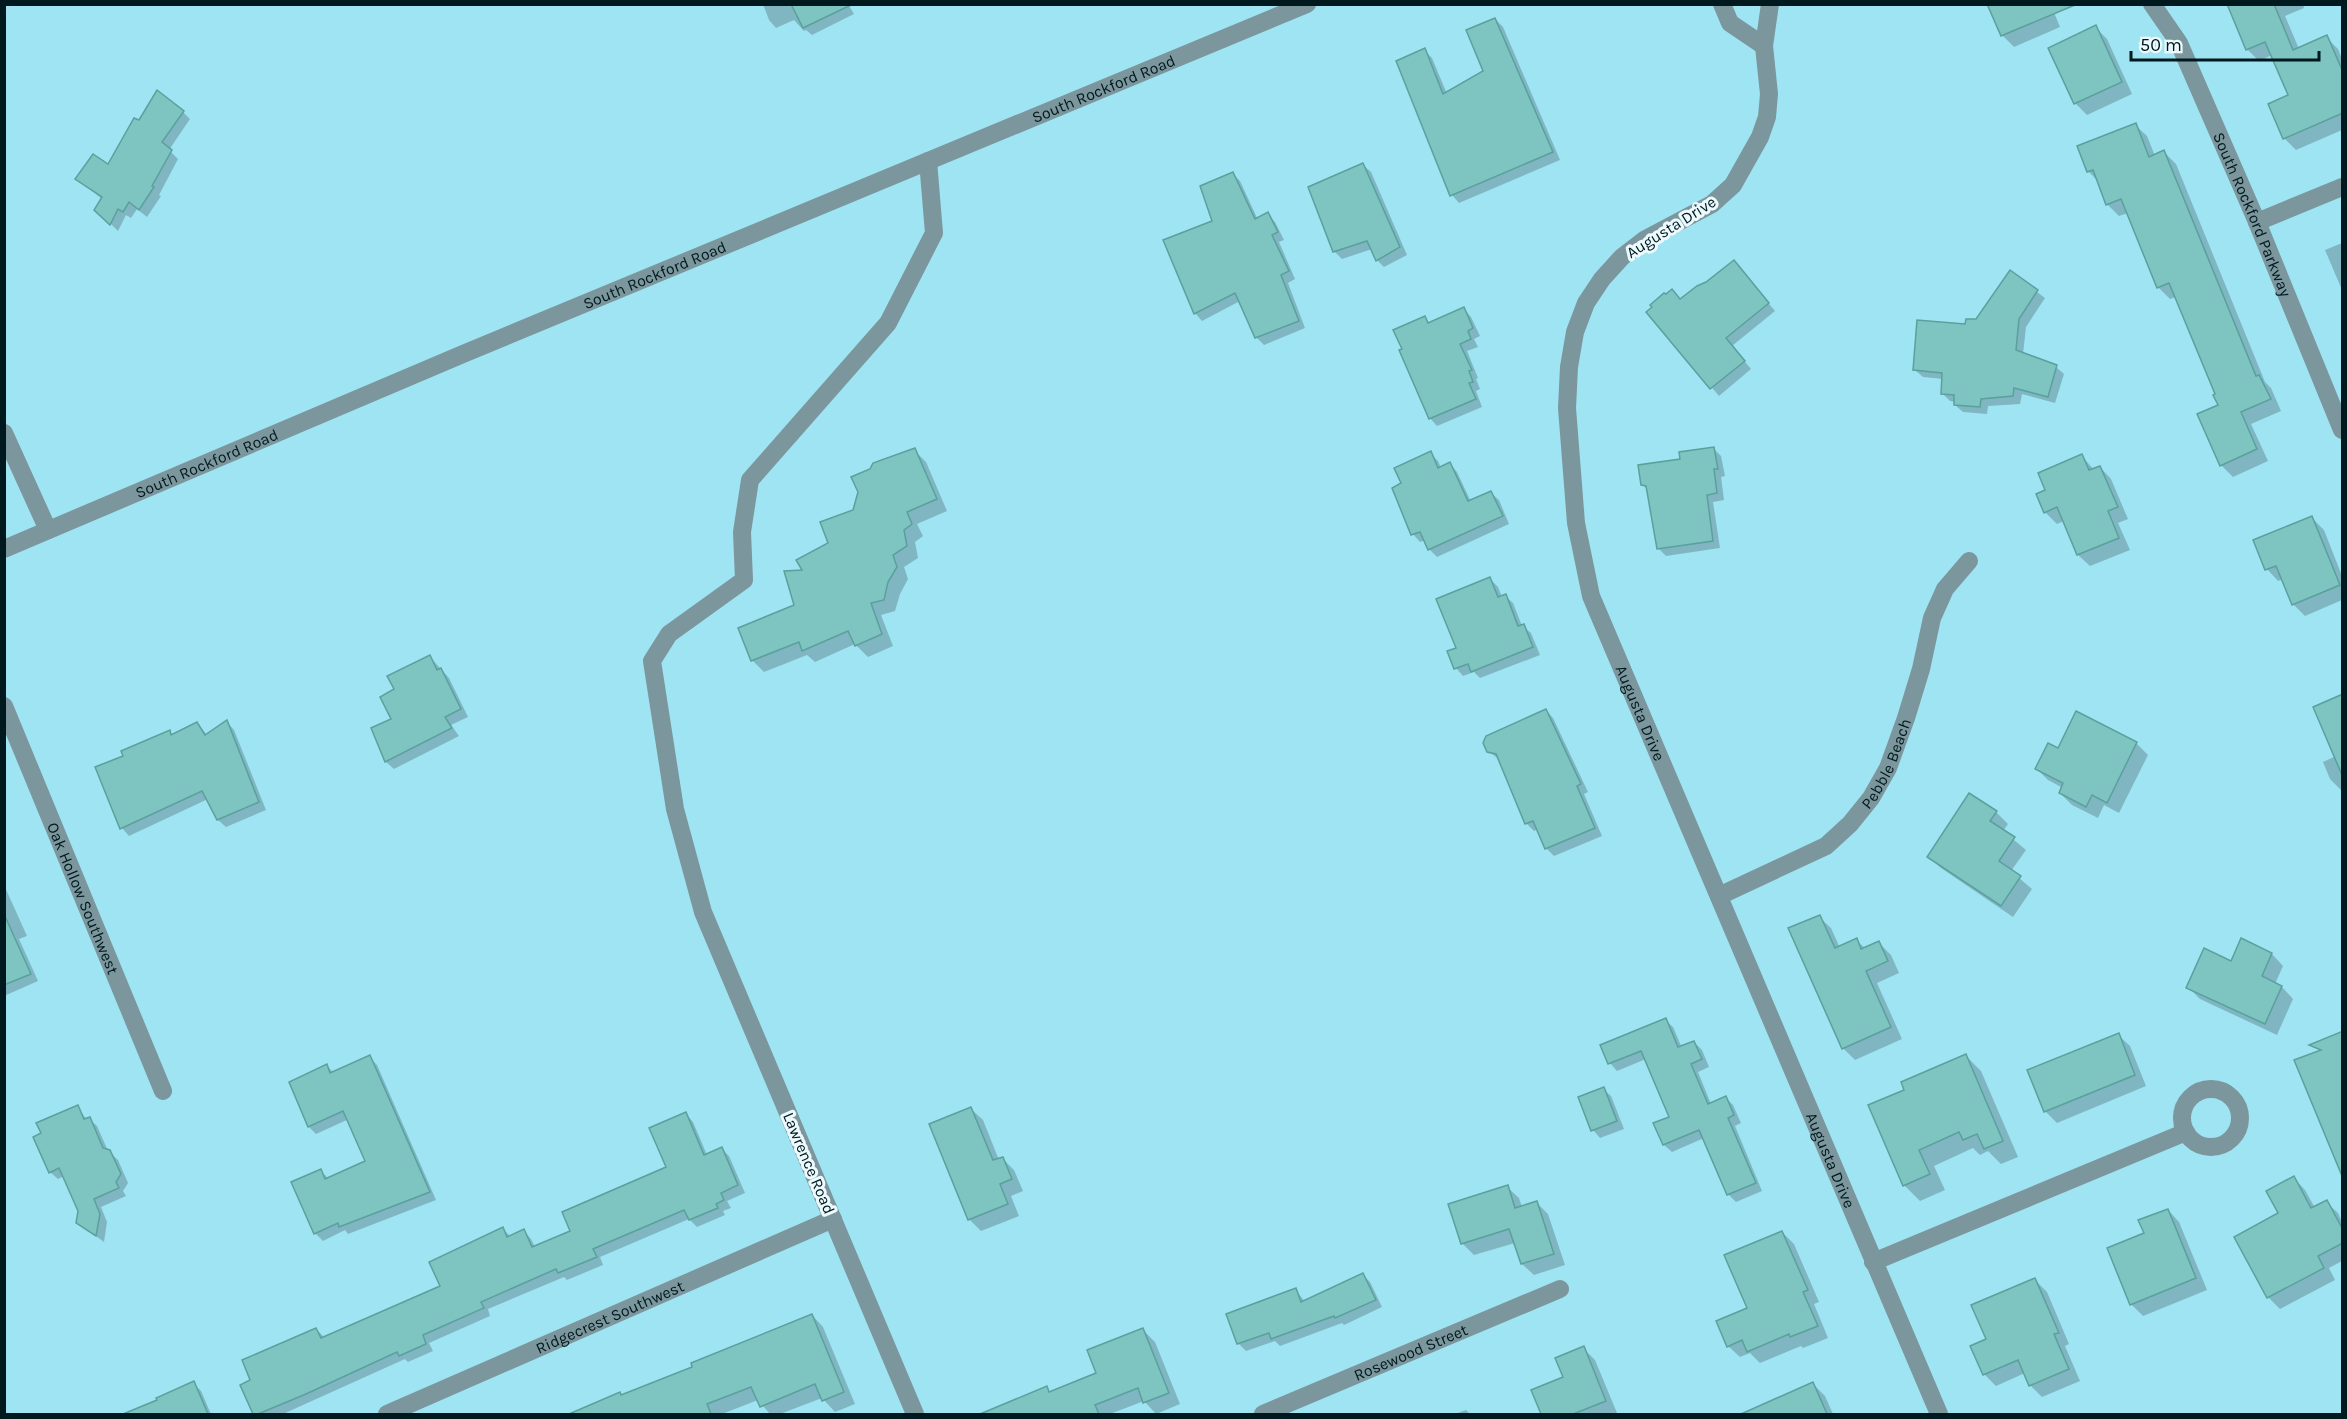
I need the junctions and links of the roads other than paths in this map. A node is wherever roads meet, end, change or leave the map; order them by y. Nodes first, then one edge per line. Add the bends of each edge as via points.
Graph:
1 (1307, 4) edge
2 (1722, 4) edge
3 (1770, 4) edge
4 (2152, 4) edge
5 (1764, 46) junction
6 (928, 161) junction
7 (2343, 188) edge
8 (2257, 222) junction
9 (2343, 430) edge
10 (4, 433) edge
11 (48, 530) junction
12 (4, 549) edge
13 (1969, 561) dead end
14 (4, 706) edge
15 (1719, 896) junction
16 (163, 1091) dead end
17 (2186, 1132) dead end
18 (833, 1219) junction
19 (1873, 1262) junction
20 (1560, 1289) dead end
21 (387, 1414) edge
22 (915, 1414) edge
23 (1263, 1414) edge
24 (1939, 1414) edge

1 - 6 street, South Rockford Road
2 - 5 street via 1730,23
3 - 5 street, Augusta Drive
4 - 8 street, South Rockford Parkway via 2179,43
5 - 15 street, Augusta Drive via 1767,117 1733,185 1712,204 1622,256 1586,303 1575,332 1569,367 1567,408 1576,523 1592,596
6 - 11 street, South Rockford Road
6 - 18 street, Lawrence Road via 934,233 888,323 750,480 742,532 744,580 669,634 652,661 675,809 704,912
7 - 8 street
8 - 9 street, South Rockford Parkway
10 - 11 street
11 - 12 street, South Rockford Road
13 - 15 street, Pebble Beach via 1945,589 1932,618 1906,718 1888,768 1871,798 1826,846
14 - 16 street, Oak Hollow Southwest
15 - 19 street, Augusta Drive
17 - 19 street
18 - 21 street, Ridgecrest Southwest
18 - 22 street, Lawrence Road
19 - 24 street, Augusta Drive
20 - 23 street, Rosewood Street

